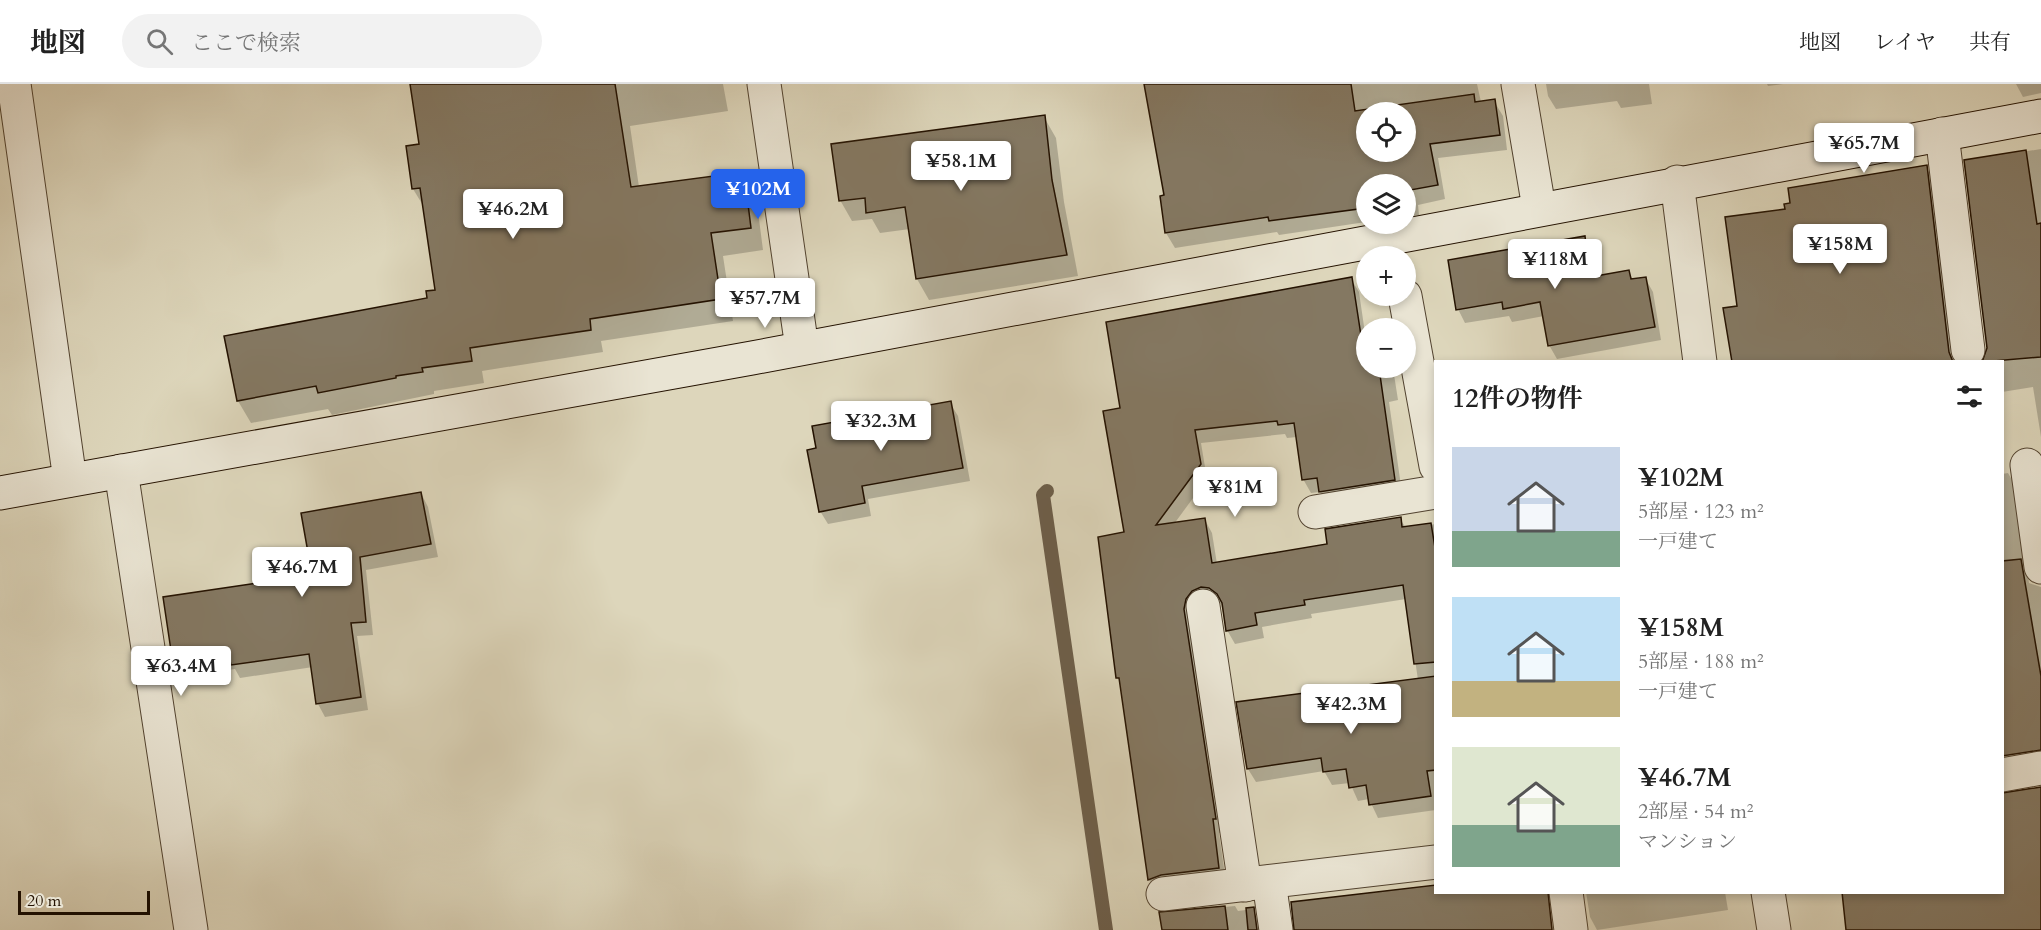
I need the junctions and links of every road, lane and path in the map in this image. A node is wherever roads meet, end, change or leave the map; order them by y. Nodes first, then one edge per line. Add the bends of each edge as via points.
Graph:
1 (14, 84) edge
2 (764, 84) edge
3 (1518, 84) edge
4 (2041, 116) edge
5 (1942, 134) junction
6 (1677, 182) junction
7 (1539, 208) junction
8 (1397, 246) edge
9 (1356, 253) edge
10 (1407, 306) edge
11 (802, 348) junction
12 (1968, 350) dead end
13 (1700, 360) edge
14 (1434, 455) edge
15 (2027, 465) dead end
16 (121, 471) junction
17 (70, 480) junction
18 (1434, 492) edge
19 (0, 493) edge
20 (1315, 512) dead end
21 (2041, 567) edge
22 (1203, 606) dead end
23 (2041, 768) edge
24 (2004, 776) edge
25 (1434, 862) edge
26 (1257, 883) junction
27 (1163, 894) dead end
28 (1566, 894) edge
29 (1768, 894) edge
30 (191, 930) edge
31 (1276, 930) edge
32 (1571, 930) edge
33 (1774, 930) edge

1 - 17 street
2 - 11 street
3 - 7 street
4 - 5 street
5 - 6 street
5 - 12 street
6 - 7 street
6 - 13 street
7 - 8 street
9 - 11 street
10 - 14 street
11 - 16 street
15 - 21 street
16 - 17 street
16 - 30 street
17 - 19 street
18 - 20 street
22 - 26 street
23 - 24 street
25 - 26 street
26 - 27 street
26 - 31 street
28 - 32 street
29 - 33 street

